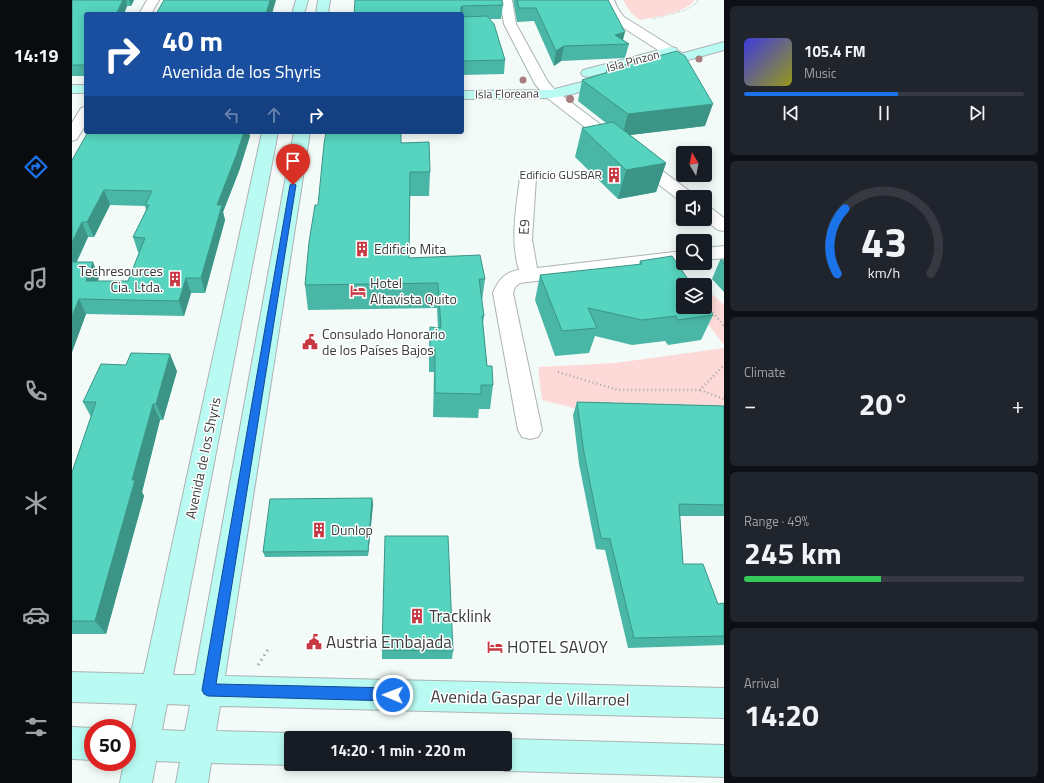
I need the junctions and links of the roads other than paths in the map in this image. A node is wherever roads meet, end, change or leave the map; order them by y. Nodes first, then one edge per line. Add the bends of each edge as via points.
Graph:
1 (153, 0) edge
2 (302, 0) edge
3 (324, 0) edge
4 (506, 0) edge
5 (608, 0) edge
6 (145, 12) edge
7 (299, 12) edge
8 (322, 12) edge
9 (724, 37) edge
10 (724, 46) edge
11 (674, 55) junction
12 (464, 86) edge
13 (72, 89) edge
14 (84, 89) edge
15 (546, 89) junction
16 (464, 95) edge
17 (84, 115) edge
18 (270, 134) edge
19 (302, 134) edge
20 (72, 136) edge
21 (528, 178) dead end
22 (677, 190) edge
23 (712, 217) edge
24 (724, 226) edge
25 (724, 252) edge
26 (712, 253) edge
27 (676, 258) edge
28 (530, 275) junction
29 (530, 430) dead end
30 (72, 687) edge
31 (156, 689) junction
32 (208, 690) junction
33 (724, 703) edge
34 (72, 743) edge
35 (84, 744) edge
36 (136, 745) edge
37 (198, 746) junction
38 (284, 749) edge
39 (512, 755) edge
40 (724, 761) edge
41 (136, 771) edge
42 (136, 783) edge
43 (192, 783) edge

1 - 6 street
2 - 7 main road
3 - 8 main road
4 - 15 street via 504,24
5 - 11 street via 620,20
9 - 11 main road, Isla Pinzon
10 - 11 main road, Isla Pinzon
11 - 15 main road, Isla Pinzon via 564,92
12 - 15 main road, Isla Floreana
13 - 14 main road
15 - 16 main road, Isla Floreana
15 - 22 street
17 - 20 street
18 - 31 main road, Avenida de los Shyris
19 - 32 main road
21 - 28 street, E9 via 522,236
23 - 24 street
25 - 26 street
27 - 28 street
28 - 29 street via 510,280 503,293
30 - 31 main road, Avenida Gaspar de Villarroel
31 - 32 main road, Avenida Gaspar de Villarroel
31 - 36 main road, Avenida de los Shyris
32 - 33 main road, Avenida Gaspar de Villarroel
32 - 37 main road
34 - 35 main road
36 - 37 main road
37 - 38 main road
37 - 43 main road
39 - 40 main road
41 - 42 main road, Avenida de los Shyris

